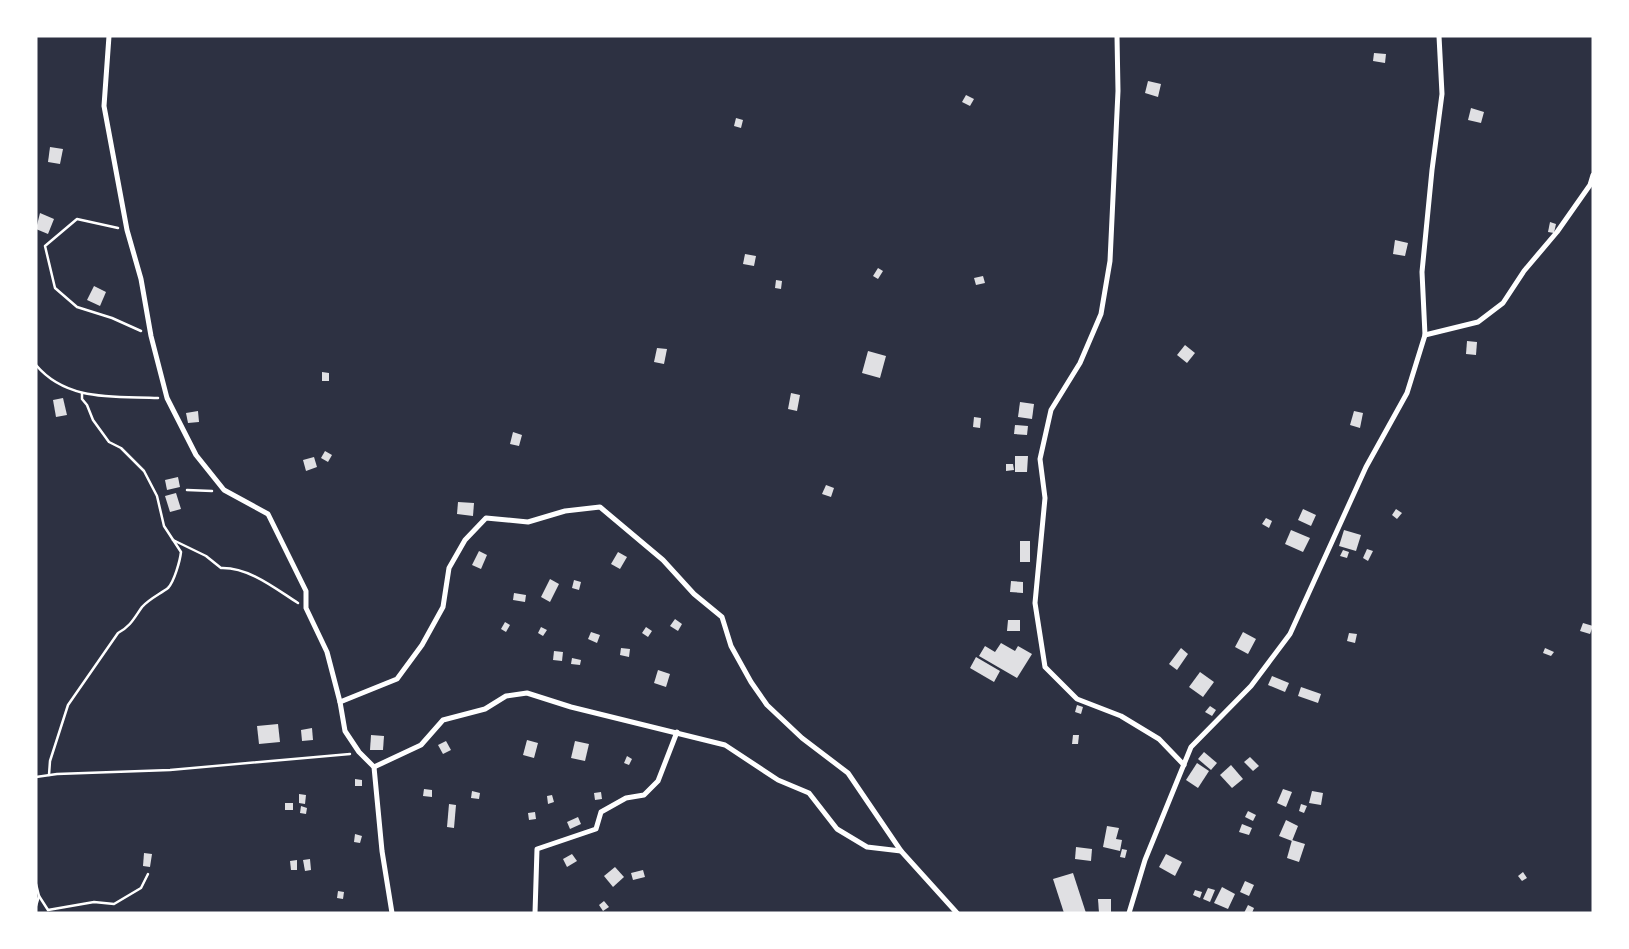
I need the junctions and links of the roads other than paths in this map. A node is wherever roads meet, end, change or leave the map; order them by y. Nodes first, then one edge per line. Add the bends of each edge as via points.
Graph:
1 (110, 36) edge
2 (1117, 36) edge
3 (1439, 36) edge
4 (1593, 175) edge
5 (1425, 335) junction
6 (340, 702) junction
7 (677, 732) junction
8 (1184, 765) junction
9 (374, 767) junction
10 (900, 852) junction
11 (392, 913) edge
12 (535, 913) edge
13 (957, 913) edge
14 (1130, 913) edge

1 - 6 street via 104,106 126,230 141,279 167,398 196,455 224,490 268,514 306,590 306,608 326,652
2 - 8 street via 1118,91 1110,261 1101,314 1080,364 1051,410 1040,459 1045,498 1035,603 1046,667 1076,699 1121,716 1159,739
3 - 5 street via 1442,94 1422,272
4 - 5 street via 1590,185 1557,232 1524,271 1503,303 1478,322
5 - 8 street via 1407,393 1366,468 1290,634 1252,686 1191,748
6 - 9 street via 345,731 358,752
6 - 10 street via 397,679 422,645 442,607 449,568 465,540 486,518 528,522 565,511 600,507 663,560 694,594 722,617 731,646 767,705 802,738 848,773
7 - 9 street via 570,707 528,692 506,696 485,709 443,720 421,745
7 - 10 street via 725,745 778,780 808,793 837,829 867,847
7 - 12 street via 658,781 644,795 626,798 601,812 596,829 537,850
8 - 14 street via 1145,860
9 - 11 street
10 - 13 street

